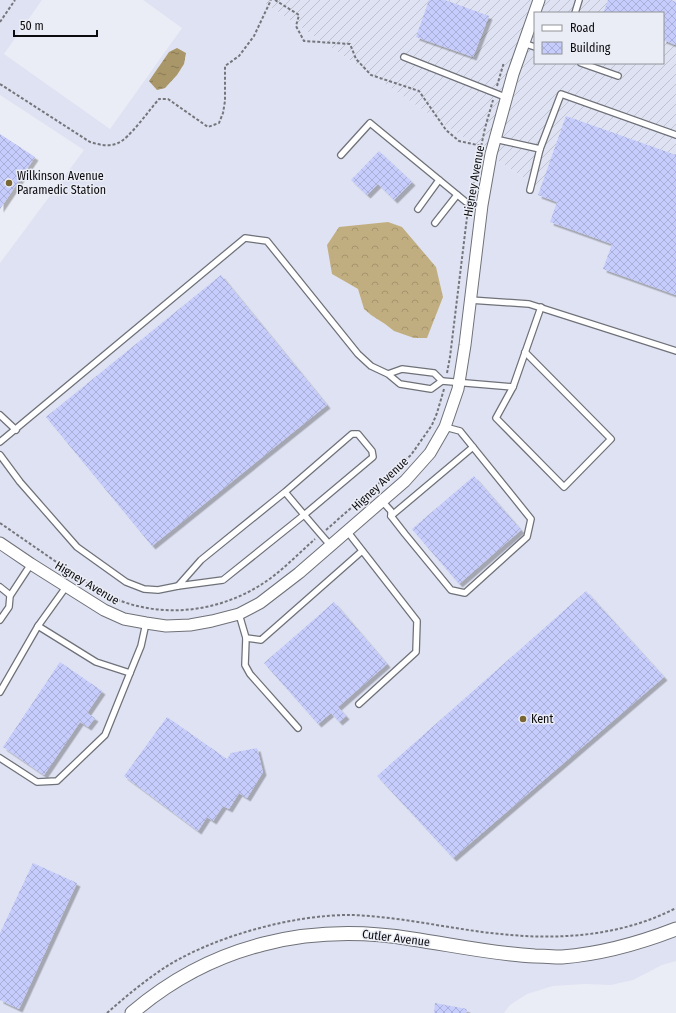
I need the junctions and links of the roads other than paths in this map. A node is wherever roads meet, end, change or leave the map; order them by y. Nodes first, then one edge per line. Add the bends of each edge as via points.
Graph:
1 (539, 0) edge
2 (579, 0) edge
3 (535, 12) edge
4 (574, 12) edge
5 (534, 13) edge
6 (523, 43) junction
7 (534, 47) edge
8 (404, 57) dead end
9 (583, 64) edge
10 (618, 76) dead end
11 (505, 98) junction
12 (676, 135) edge
13 (495, 138) junction
14 (540, 149) junction
15 (341, 155) dead end
16 (439, 180) junction
17 (530, 190) dead end
18 (457, 195) junction
19 (482, 205) junction
20 (418, 209) dead end
21 (435, 223) dead end
22 (470, 300) junction
23 (541, 308) junction
24 (676, 351) edge
25 (525, 352) junction
26 (388, 374) junction
27 (444, 381) junction
28 (460, 382) junction
29 (513, 387) junction
30 (0, 415) edge
31 (445, 426) junction
32 (16, 430) junction
33 (0, 442) edge
34 (473, 447) junction
35 (0, 455) edge
36 (285, 492) junction
37 (382, 501) junction
38 (304, 515) junction
39 (391, 516) junction
40 (347, 531) junction
41 (0, 543) edge
42 (331, 546) junction
43 (362, 550) junction
44 (31, 564) junction
45 (178, 586) junction
46 (0, 587) edge
47 (66, 587) junction
48 (10, 595) junction
49 (239, 614) junction
50 (0, 620) edge
51 (146, 624) junction
52 (38, 626) junction
53 (246, 638) junction
54 (130, 673) junction
55 (0, 692) edge
56 (359, 704) dead end
57 (298, 728) dead end
58 (0, 758) edge
59 (676, 929) edge
60 (132, 1013) edge

1 - 3 street, Higney Avenue
2 - 4 lane
5 - 6 street, Higney Avenue
6 - 7 lane
6 - 11 street, Higney Avenue
8 - 11 lane
9 - 10 lane
11 - 13 street, Higney Avenue
12 - 14 lane via 561,94
13 - 14 lane
13 - 19 street, Higney Avenue
14 - 17 lane
15 - 16 lane via 370,123
16 - 18 lane
16 - 20 lane
18 - 19 lane via 466,202
18 - 21 lane
19 - 22 street, Higney Avenue
22 - 23 lane via 529,304
22 - 28 street, Higney Avenue
23 - 24 lane
23 - 25 lane
25 - 29 lane
25 - 29 lane via 611,439 564,487 496,418
26 - 27 lane via 402,369 434,373
26 - 27 lane via 400,384 431,389
26 - 32 lane via 371,366 358,354 267,241 245,238
27 - 28 lane
28 - 29 lane
28 - 31 street, Higney Avenue
30 - 32 lane
31 - 34 lane via 460,431
31 - 37 street, Higney Avenue via 430,453 405,481
32 - 33 lane
34 - 39 lane
34 - 39 lane via 531,519 527,537 465,593 451,590
35 - 45 lane via 77,547 126,582 144,589 158,590
36 - 38 lane
36 - 38 lane via 352,434 358,434 372,451 373,457
36 - 45 lane via 201,560
37 - 39 lane via 391,511
37 - 40 street, Higney Avenue
38 - 42 lane
38 - 45 lane via 223,580
40 - 42 street, Higney Avenue
40 - 43 lane
41 - 44 street, Higney Avenue
42 - 49 street, Higney Avenue via 260,603
43 - 53 lane via 261,640
43 - 56 lane via 417,621 416,652
44 - 47 street, Higney Avenue
44 - 48 lane
46 - 48 lane
47 - 51 street, Higney Avenue via 104,610 124,619
47 - 52 lane
48 - 50 lane via 9,608
49 - 51 street, Higney Avenue via 190,625
49 - 53 lane
51 - 54 lane via 141,646
52 - 54 lane via 96,662
52 - 55 lane
53 - 57 lane via 245,665 250,674
54 - 58 lane via 105,735 57,781 37,782
59 - 60 street, Cutler Avenue via 594,953 560,957 511,955 410,938 353,933 294,937 266,942 200,966 150,998

